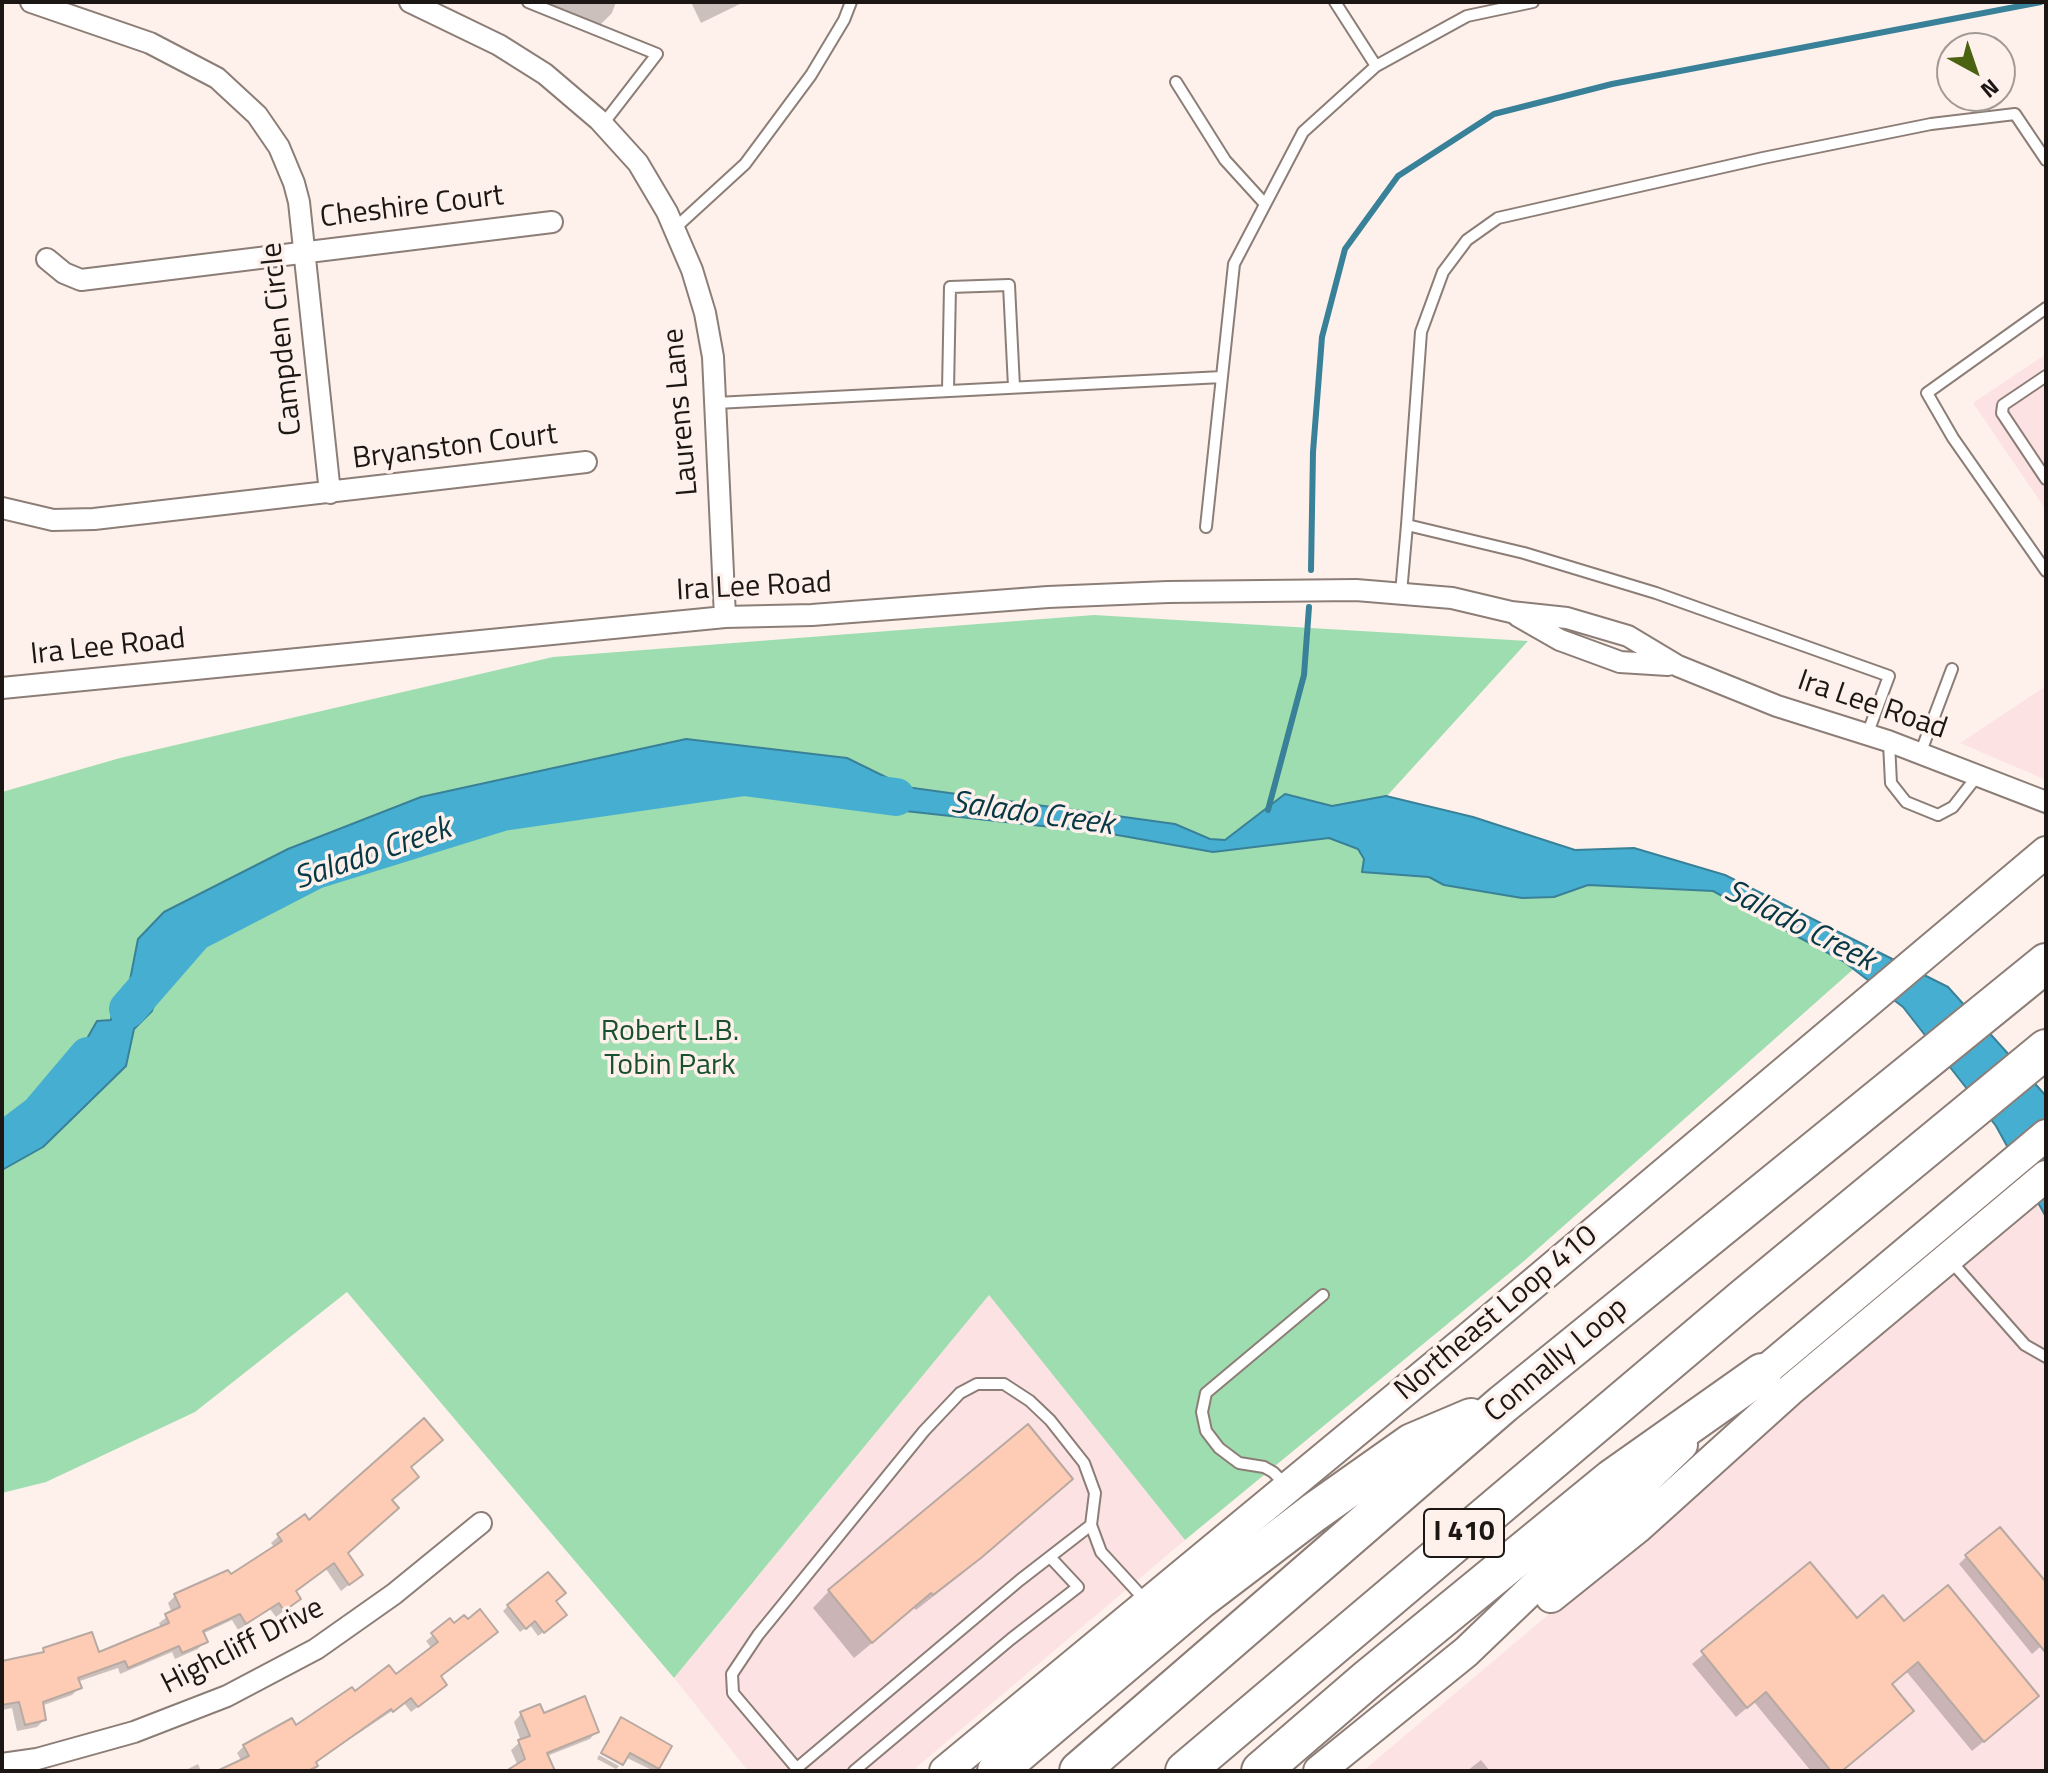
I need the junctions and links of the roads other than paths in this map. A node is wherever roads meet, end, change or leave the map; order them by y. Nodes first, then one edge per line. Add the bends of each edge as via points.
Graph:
1 (31, 2) edge
2 (410, 2) edge
3 (528, 2) edge
4 (851, 2) edge
5 (1335, 2) edge
6 (1533, 2) edge
7 (1376, 66) junction
8 (1176, 82) dead end
9 (603, 124) junction
10 (2046, 160) edge
11 (1265, 204) junction
12 (552, 222) dead end
13 (674, 229) junction
14 (304, 251) junction
15 (47, 259) dead end
16 (2046, 308) edge
17 (2046, 376) edge
18 (1222, 377) junction
19 (1014, 387) junction
20 (948, 390) junction
21 (716, 403) junction
22 (586, 462) dead end
23 (2046, 479) edge
24 (330, 493) junction
25 (2, 508) edge
26 (1407, 525) junction
27 (1206, 527) dead end
28 (2046, 571) edge
29 (1401, 593) junction
30 (725, 617) junction
31 (1952, 669) dead end
32 (2, 688) edge
33 (1867, 735) junction
34 (1889, 743) junction
35 (1920, 754) junction
36 (1978, 775) junction
37 (2046, 802) edge
38 (2046, 852) edge
39 (2046, 963) edge
40 (2046, 1049) edge
41 (2046, 1135) edge
42 (2046, 1176) edge
43 (1947, 1257) junction
44 (1323, 1295) dead end
45 (2046, 1357) edge
46 (1762, 1373) junction
47 (1503, 1404) junction
48 (1289, 1488) junction
49 (481, 1523) dead end
50 (1091, 1525) junction
51 (1050, 1557) junction
52 (1148, 1604) junction
53 (1416, 1692) junction
54 (2, 1764) edge
55 (798, 1770) edge
56 (854, 1771) edge
57 (945, 1771) edge
58 (997, 1771) edge
59 (1079, 1771) edge
60 (1185, 1771) edge
61 (1261, 1771) edge
62 (1319, 1771) edge

1 - 14 street, Campden Circle via 150,43 217,78 257,115 279,147 299,202
2 - 9 street, Laurens Lane via 545,74
3 - 9 lane via 657,54
4 - 13 lane via 811,75 745,164
5 - 7 lane
6 - 7 lane via 1467,16
7 - 11 lane via 1303,132
8 - 11 lane via 1225,160
9 - 13 street, Laurens Lane via 638,163
10 - 26 lane via 2015,114 1931,124 1498,218 1467,240 1443,272 1421,332
11 - 18 lane via 1234,264
12 - 14 street, Cheshire Court
13 - 21 street, Laurens Lane via 705,313
14 - 15 street, Cheshire Court via 81,280
14 - 24 street, Campden Circle
16 - 28 lane via 1927,393
17 - 23 lane via 2003,405 2002,413
18 - 19 lane
18 - 27 lane
19 - 20 lane
19 - 20 lane via 1009,285 950,287
20 - 21 lane
21 - 30 street, Laurens Lane
22 - 24 street, Bryanston Court
24 - 25 street via 94,519 53,520
26 - 29 lane
26 - 33 lane via 1642,589 1889,676
29 - 30 street, Ira Lee Road via 1168,592
29 - 33 street, Ira Lee Road via 1567,618 1628,636 1678,666
30 - 32 street, Ira Lee Road
31 - 35 lane
33 - 34 street, Ira Lee Road
34 - 35 street, Ira Lee Road
34 - 36 lane via 1891,783 1906,802 1938,815 1953,807
35 - 36 street, Ira Lee Road
36 - 37 street, Ira Lee Road
38 - 48 main road, Northeast Loop 410
39 - 47 highway, Connally Loop / I 410
40 - 60 highway, I 410
41 - 46 main road
42 - 43 main road
43 - 45 lane via 2025,1345
43 - 53 main road via 1637,1528 1547,1600
44 - 48 lane via 1206,1393 1202,1412 1206,1431 1219,1448 1239,1463 1273,1472
46 - 53 main road via 1466,1652
46 - 61 highway via 1612,1479
47 - 58 highway via 1412,1443 1313,1513 1199,1600
47 - 59 highway, Connally Loop / I 410
48 - 52 main road, Northeast Loop 410
49 - 54 street, Highcliff Drive via 316,1649 227,1696 134,1732
50 - 51 lane
50 - 52 lane via 1101,1552
50 - 55 lane via 1095,1493 1090,1478 1050,1420 1004,1384 977,1384 960,1393 834,1540 732,1674 733,1693
51 - 55 lane
51 - 56 lane via 1078,1587
52 - 57 main road, Northeast Loop 410
53 - 62 main road

